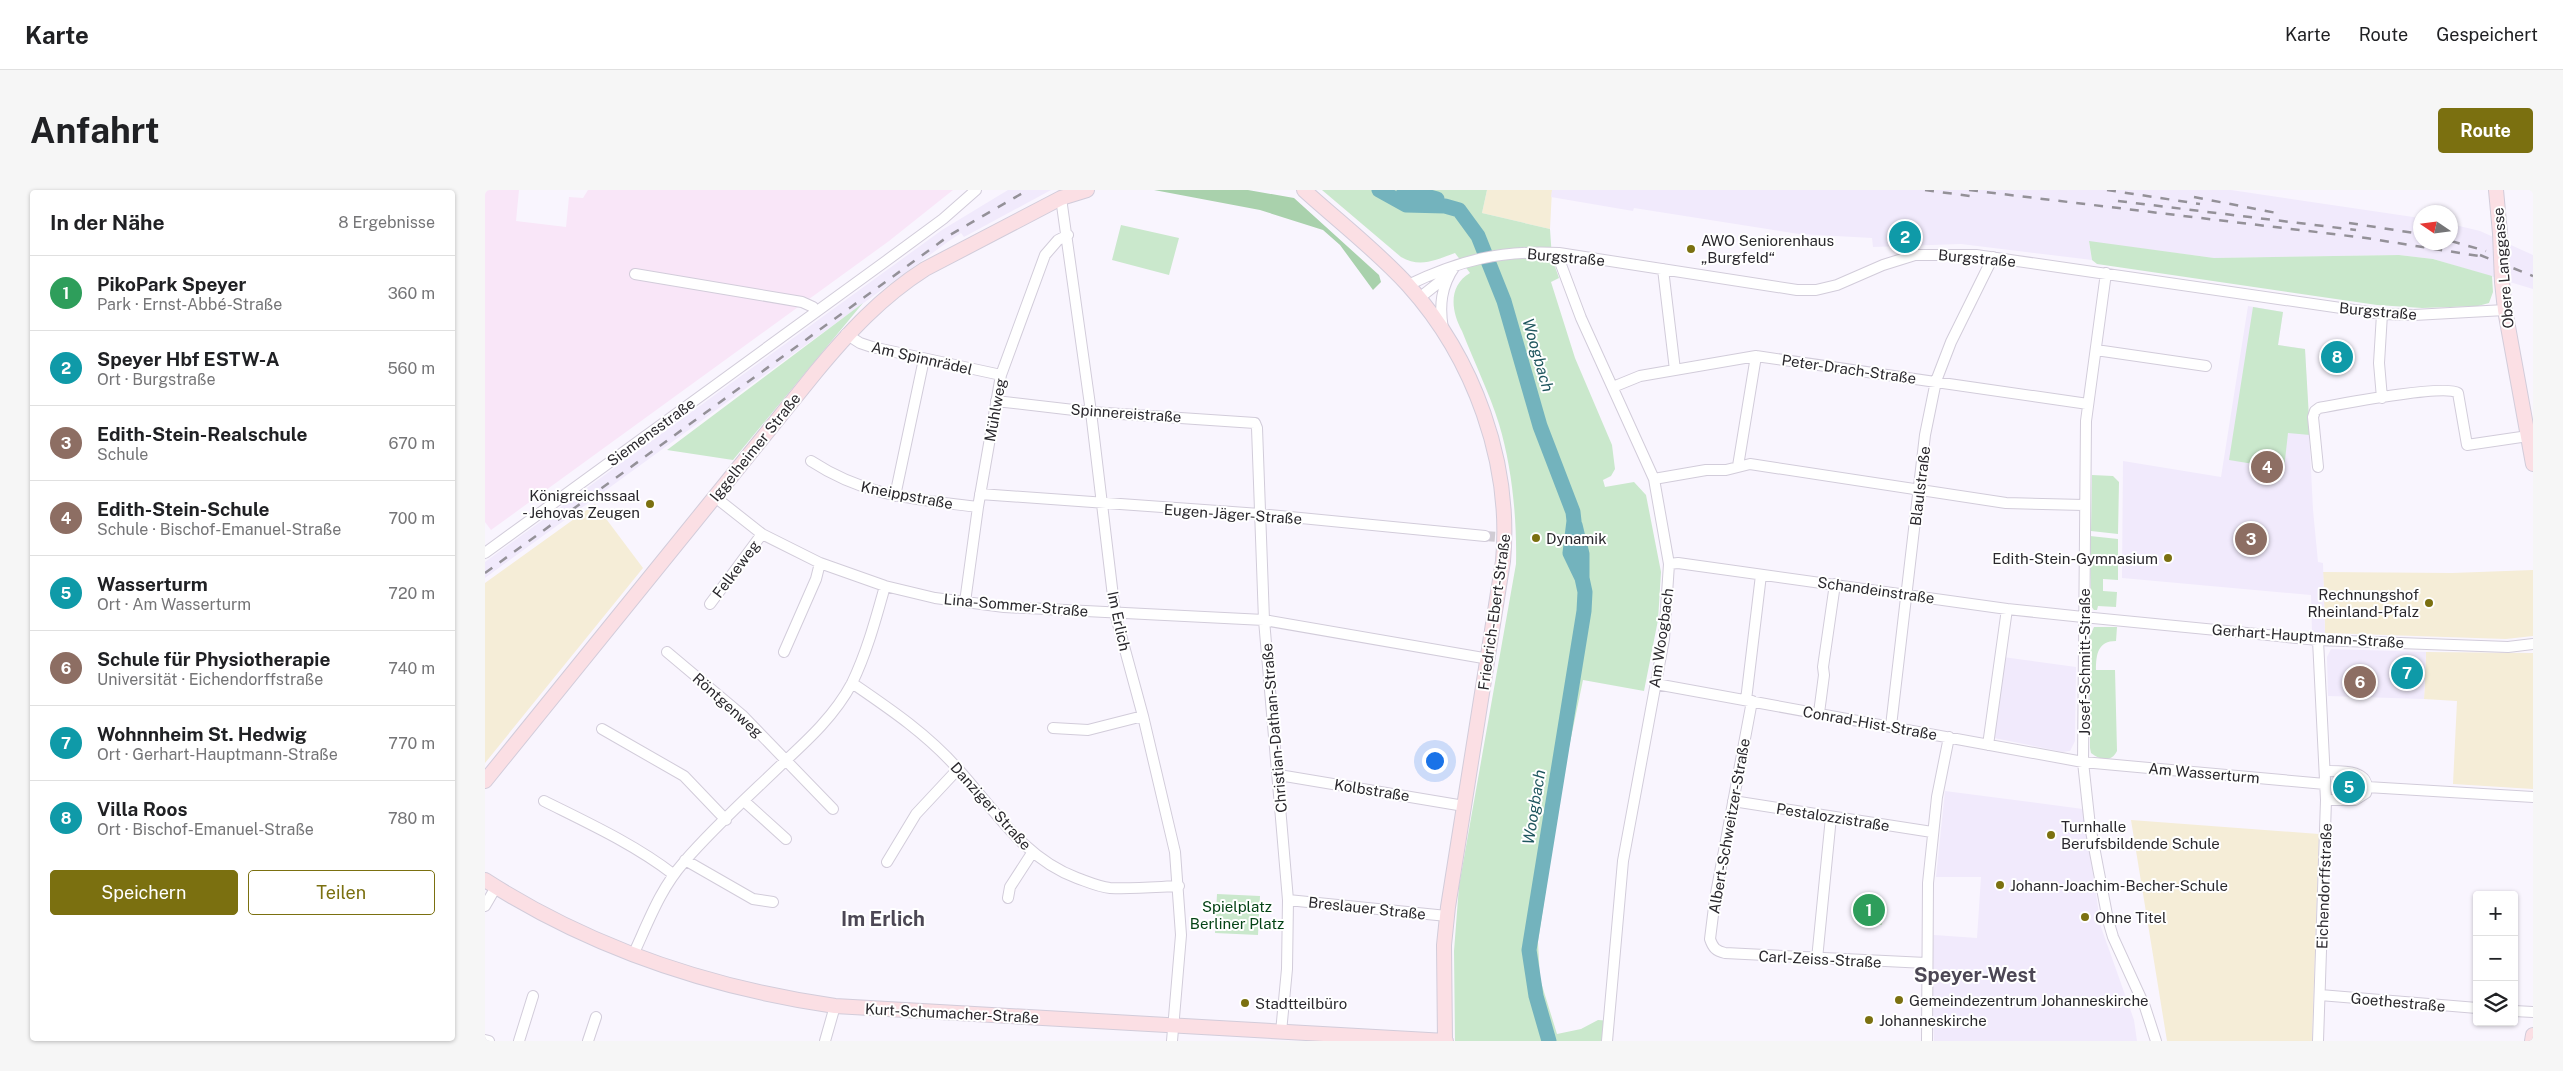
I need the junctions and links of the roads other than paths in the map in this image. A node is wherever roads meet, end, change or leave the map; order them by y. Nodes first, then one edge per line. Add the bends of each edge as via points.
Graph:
1 (976, 190) edge
2 (1087, 190) edge
3 (1304, 190) edge
4 (2496, 190) edge
5 (1061, 198) junction
6 (1068, 235) junction
7 (1559, 253) junction
8 (1993, 257) junction
9 (1456, 268) junction
10 (1663, 269) junction
11 (2106, 273) junction
12 (635, 274) dead end
13 (1408, 285) junction
14 (1418, 299) junction
15 (2505, 310) junction
16 (816, 312) junction
17 (2383, 314) junction
18 (846, 334) junction
19 (1445, 336) junction
20 (2096, 350) junction
21 (1756, 356) junction
22 (924, 359) junction
23 (2206, 366) dead end
24 (1675, 370) junction
25 (1001, 374) junction
26 (1936, 381) junction
27 (1613, 387) junction
28 (2382, 398) junction
29 (996, 401) junction
30 (2088, 404) junction
31 (1091, 412) junction
32 (1255, 423) joint
33 (2527, 436) junction
34 (811, 461) dead end
35 (2533, 464) edge
36 (1738, 466) junction
37 (2318, 467) dead end
38 (1654, 478) junction
39 (1919, 489) junction
40 (980, 494) junction
41 (895, 496) junction
42 (715, 497) junction
43 (1103, 505) junction
44 (2084, 505) junction
45 (978, 507) junction
46 (1261, 514) junction
47 (762, 534) junction
48 (1485, 536) tunnel mouth
49 (485, 553) edge
50 (820, 563) junction
51 (1669, 564) junction
52 (1761, 575) junction
53 (1835, 584) junction
54 (885, 586) junction
55 (1907, 595) junction
56 (965, 602) junction
57 (710, 604) dead end
58 (2007, 609) junction
59 (1115, 613) junction
60 (2083, 617) junction
61 (1264, 620) junction
62 (2319, 640) junction
63 (2533, 644) edge
64 (667, 652) dead end
65 (784, 652) dead end
66 (1489, 659) junction
67 (852, 683) junction
68 (1656, 684) junction
69 (1749, 700) junction
70 (1819, 713) junction
71 (1143, 716) junction
72 (1891, 726) junction
73 (1053, 728) dead end
74 (602, 729) dead end
75 (1949, 738) junction
76 (1988, 745) junction
77 (786, 761) junction
78 (2083, 762) junction
79 (958, 769) junction
80 (2325, 771) junction
81 (1279, 775) junction
82 (485, 781) edge
83 (2325, 784) junction
84 (2367, 787) junction
85 (2533, 797) edge
86 (2326, 800) junction
87 (544, 801) dead end
88 (744, 801) junction
89 (1733, 801) junction
90 (1464, 806) junction
91 (833, 809) dead end
92 (1831, 817) junction
93 (726, 820) junction
94 (1932, 832) junction
95 (786, 839) dead end
96 (1033, 853) junction
97 (685, 860) junction
98 (887, 862) dead end
99 (673, 874) junction
100 (491, 883) edge
101 (1179, 886) junction
102 (1008, 898) dead end
103 (1288, 900) junction
104 (773, 902) dead end
105 (485, 906) edge
106 (1447, 916) junction
107 (1715, 950) joint
108 (633, 955) junction
109 (1817, 959) junction
110 (1926, 963) junction
111 (2320, 995) junction
112 (533, 996) dead end
113 (835, 1006) junction
114 (2473, 1008) edge
115 (2518, 1011) edge
116 (2533, 1012) edge
117 (596, 1017) dead end
118 (1174, 1026) junction
119 (1281, 1032) junction
120 (2533, 1035) edge
121 (1361, 1039) edge
122 (519, 1041) edge
123 (588, 1041) edge
124 (825, 1041) edge
125 (1173, 1041) edge
126 (1445, 1041) edge
127 (1607, 1041) edge
128 (1927, 1041) edge
129 (2156, 1041) edge
130 (2318, 1041) edge
131 (2532, 1041) edge

1 - 16 street, Siemensstraße via 943,219
2 - 5 main road, Iggelheimer Straße
3 - 13 main road, Friedrich-Ebert-Straße
4 - 15 main road, Obere Langgasse, bridge
5 - 6 street, Im Erlich
5 - 18 main road, Iggelheimer Straße via 912,277
6 - 25 street, Mühlweg via 1058,240 1045,255
6 - 31 street, Im Erlich
7 - 9 street, Burgstraße via 1495,254
7 - 10 street, Burgstraße
7 - 27 street, Am Woogbach via 1559,262 1581,318
8 - 10 street, Burgstraße via 1915,255 1816,290 1765,286
8 - 11 street, Burgstraße
8 - 26 street, Blaulstraße via 1951,342
9 - 13 street, Burgstraße via 1440,269
9 - 14 street, Burgstraße
9 - 19 street via 1441,298
10 - 24 street
11 - 17 street, Burgstraße
11 - 20 street, Josef-Schmitt-Straße
12 - 16 street via 802,302
13 - 14 main road, Friedrich-Ebert-Straße
14 - 19 main road, Friedrich-Ebert-Straße
15 - 17 street, Burgstraße
15 - 33 main road, Obere Langgasse
16 - 49 street, Siemensstraße
17 - 28 street via 2379,363
18 - 22 street, Am Spinnrädel via 860,343
18 - 42 main road, Iggelheimer Straße
19 - 66 main road, Friedrich-Ebert-Straße via 1467,373 1489,430 1502,497
20 - 23 street
20 - 30 street, Josef-Schmitt-Straße
21 - 24 street, Peter-Drach-Straße
21 - 26 street, Peter-Drach-Straße
21 - 36 street
22 - 25 street, Am Spinnrädel
22 - 41 street
24 - 27 street, Peter-Drach-Straße via 1640,376
25 - 29 street, Mühlweg
26 - 30 street, Peter-Drach-Straße
26 - 39 street, Blaulstraße
27 - 38 street, Am Woogbach
28 - 33 street via 2455,391 2467,445
28 - 37 street via 2315,411
29 - 31 street, Spinnereistraße
29 - 40 street, Mühlweg
30 - 44 street, Josef-Schmitt-Straße
31 - 32 street, Spinnereistraße
31 - 43 street, Im Erlich
32 - 46 street, Christian-Dathan-Straße
33 - 35 main road, Obere Langgasse
34 - 41 street, Kneippstraße via 853,485
36 - 38 street
36 - 39 street via 1750,464
38 - 51 street, Am Woogbach
39 - 44 street via 2012,504
39 - 55 street, Blaulstraße
40 - 43 street, Eugen-Jäger-Straße
40 - 45 street, Mühlweg
41 - 45 street, Kneippstraße
42 - 47 street, Lina-Sommer-Straße
42 - 82 main road, Iggelheimer Straße
43 - 46 street, Eugen-Jäger-Straße
43 - 59 street, Im Erlich
44 - 60 street, Josef-Schmitt-Straße
45 - 56 street, Mühlweg
46 - 48 street, Eugen-Jäger-Straße
46 - 61 street, Christian-Dathan-Straße
47 - 50 street, Lina-Sommer-Straße
47 - 57 street, Felkeweg
50 - 54 street, Lina-Sommer-Straße
50 - 65 street
51 - 52 street, Schandeinstraße
51 - 68 street, Am Woogbach via 1666,623
52 - 53 street, Schandeinstraße
52 - 69 street, Albert-Schweitzer-Straße
53 - 55 street, Schandeinstraße
53 - 70 street
54 - 56 street, Lina-Sommer-Straße
54 - 67 street
55 - 58 street, Schandeinstraße
55 - 72 street, Blaulstraße
56 - 59 street, Lina-Sommer-Straße
58 - 60 street, Schandeinstraße
58 - 76 street
59 - 61 street, Lina-Sommer-Straße
59 - 71 street, Im Erlich
60 - 62 street, Gerhart-Hauptmann-Straße
60 - 78 street, Josef-Schmitt-Straße
61 - 66 street, Lina-Sommer-Straße
61 - 81 street, Christian-Dathan-Straße
62 - 63 street, Gerhart-Hauptmann-Straße via 2508,647
62 - 80 street, Eichendorffstraße
64 - 77 street, Röntgenweg via 742,715
66 - 90 main road, Friedrich-Ebert-Straße
67 - 77 street via 822,726
67 - 79 street, Danziger Straße via 915,727
68 - 69 street, Conrad-Hist-Straße
68 - 127 street, Am Woogbach via 1623,861
69 - 70 street, Conrad-Hist-Straße
69 - 89 street, Albert-Schweitzer-Straße
70 - 72 street, Conrad-Hist-Straße
71 - 73 street via 1088,730
71 - 101 street, Im Erlich via 1175,852
72 - 75 street, Conrad-Hist-Straße
74 - 93 street via 684,776
75 - 76 street, Conrad-Hist-Straße
75 - 94 street
76 - 78 street, Conrad-Hist-Straße
77 - 88 street
77 - 91 street, Röntgenweg
78 - 83 street, Am Wasserturm
78 - 129 street, Josef-Schmitt-Straße via 2090,826 2108,920
79 - 96 street, Danziger Straße via 996,816
79 - 98 street via 916,814
80 - 83 street, Eichendorffstraße
80 - 84 street via 2353,772 2363,777
81 - 90 street, Kolbstraße
81 - 103 street, Christian-Dathan-Straße
83 - 86 street, Eichendorffstraße
84 - 85 street
84 - 86 street via 2366,792 2355,800
86 - 111 street, Eichendorffstraße
87 - 99 street via 628,844
88 - 93 street
88 - 95 street
89 - 92 street, Pestalozzistraße
89 - 107 street, Albert-Schweitzer-Straße via 1711,927 1710,939
90 - 106 main road, Friedrich-Ebert-Straße
92 - 94 street, Pestalozzistraße
92 - 109 street
93 - 97 street
94 - 110 street via 1927,883
96 - 101 street, Danziger Straße via 1069,875 1097,885 1125,888
96 - 102 street via 1010,888
97 - 99 street
97 - 104 street via 753,899
99 - 108 street
100 - 105 street
100 - 108 main road, Kurt-Schumacher-Straße via 582,933
101 - 118 street, Im Erlich via 1181,935
103 - 106 street, Breslauer Straße
103 - 119 street, Christian-Dathan-Straße via 1287,969
106 - 126 main road, Friedrich-Ebert-Straße via 1444,945
107 - 109 street, Carl-Zeiss-Straße
108 - 113 main road, Kurt-Schumacher-Straße via 748,991
109 - 110 street, Carl-Zeiss-Straße
110 - 128 street
111 - 114 street, Goethestraße
111 - 130 street, Eichendorffstraße
112 - 122 street
113 - 118 main road, Kurt-Schumacher-Straße
113 - 124 street
115 - 116 street
117 - 123 street
118 - 119 main road, Kurt-Schumacher-Straße
118 - 125 street, Im Erlich
119 - 121 main road, Kurt-Schumacher-Straße
120 - 131 main road
121 - 126 main road, Kurt-Schumacher-Straße

